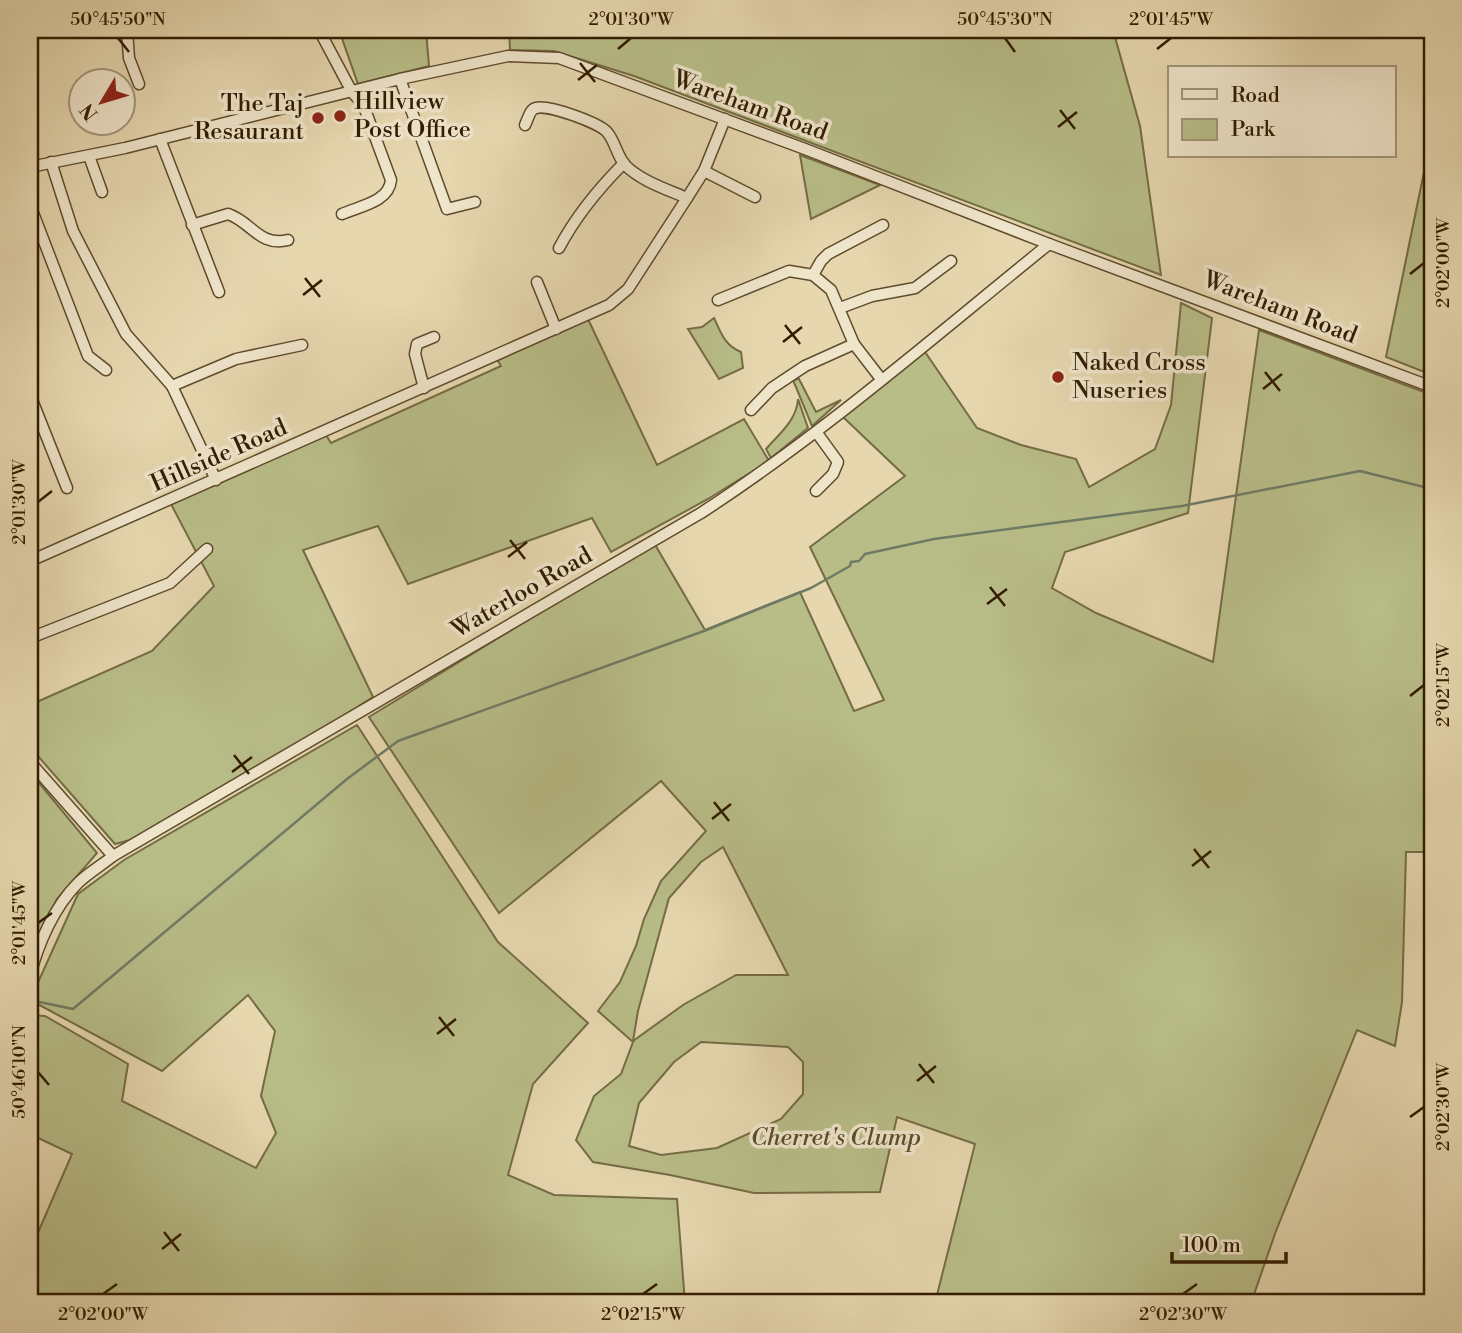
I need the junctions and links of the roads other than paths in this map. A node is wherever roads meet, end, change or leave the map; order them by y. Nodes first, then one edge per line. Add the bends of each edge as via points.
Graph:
1 (127, 30) edge
2 (319, 30) edge
3 (400, 79) junction
4 (139, 84) dead end
5 (352, 92) junction
6 (726, 119) junction
7 (525, 125) dead end
8 (160, 139) junction
9 (89, 156) junction
10 (51, 162) junction
11 (624, 163) junction
12 (30, 167) edge
13 (704, 171) junction
14 (102, 192) dead end
15 (755, 197) dead end
16 (687, 198) junction
17 (475, 202) dead end
18 (30, 205) edge
19 (342, 214) dead end
20 (192, 225) junction
21 (883, 225) dead end
22 (288, 240) dead end
23 (1049, 244) junction
24 (559, 248) dead end
25 (951, 261) dead end
26 (813, 275) junction
27 (537, 282) dead end
28 (215, 289) dead end
29 (718, 300) dead end
30 (840, 308) junction
31 (556, 329) junction
32 (434, 337) dead end
33 (854, 344) junction
34 (302, 345) dead end
35 (106, 370) dead end
36 (881, 379) junction
37 (172, 386) junction
38 (1432, 387) edge
39 (424, 388) junction
40 (30, 395) edge
41 (751, 411) dead end
42 (817, 433) junction
43 (216, 480) junction
44 (67, 488) dead end
45 (816, 491) dead end
46 (207, 549) dead end
47 (30, 561) edge
48 (30, 638) edge
49 (30, 762) edge
50 (113, 856) junction
51 (30, 976) edge

1 - 4 street via 129,58
2 - 5 street
3 - 5 street, Wareham Road
3 - 6 street, Wareham Road via 508,56 559,58
3 - 17 street via 447,209
5 - 8 street, Wareham Road
5 - 19 street via 363,104 391,180 384,196
6 - 13 street, Hillside Road
6 - 23 street, Wareham Road
7 - 11 street via 536,107 600,125
8 - 9 street, Wareham Road
8 - 20 street
9 - 10 street, Wareham Road
9 - 14 street
10 - 12 street, Wareham Road
10 - 37 street via 73,231 127,334
11 - 16 street via 641,177
11 - 24 street via 573,221
13 - 15 street
13 - 16 street, Hillside Road
16 - 31 street, Hillside Road via 628,289 609,305
18 - 35 street via 88,356
20 - 22 street via 228,214 267,240
20 - 28 street
21 - 26 street via 828,254
23 - 36 street, Waterloo Road
23 - 38 street, Wareham Road
25 - 30 street via 915,288
26 - 29 street via 789,271
26 - 30 street via 831,290
27 - 31 street
30 - 33 street
31 - 39 street, Hillside Road
32 - 39 street via 415,348
33 - 36 street
33 - 41 street via 799,370 772,388
34 - 37 street via 236,359
36 - 42 street, Waterloo Road
37 - 43 street
39 - 43 street, Hillside Road
40 - 44 street
42 - 45 street via 838,462
42 - 50 street, Waterloo Road via 701,513
43 - 47 street, Hillside Road
46 - 48 street via 170,583
49 - 50 street
50 - 51 street, Waterloo Road via 78,883 62,903 35,955

